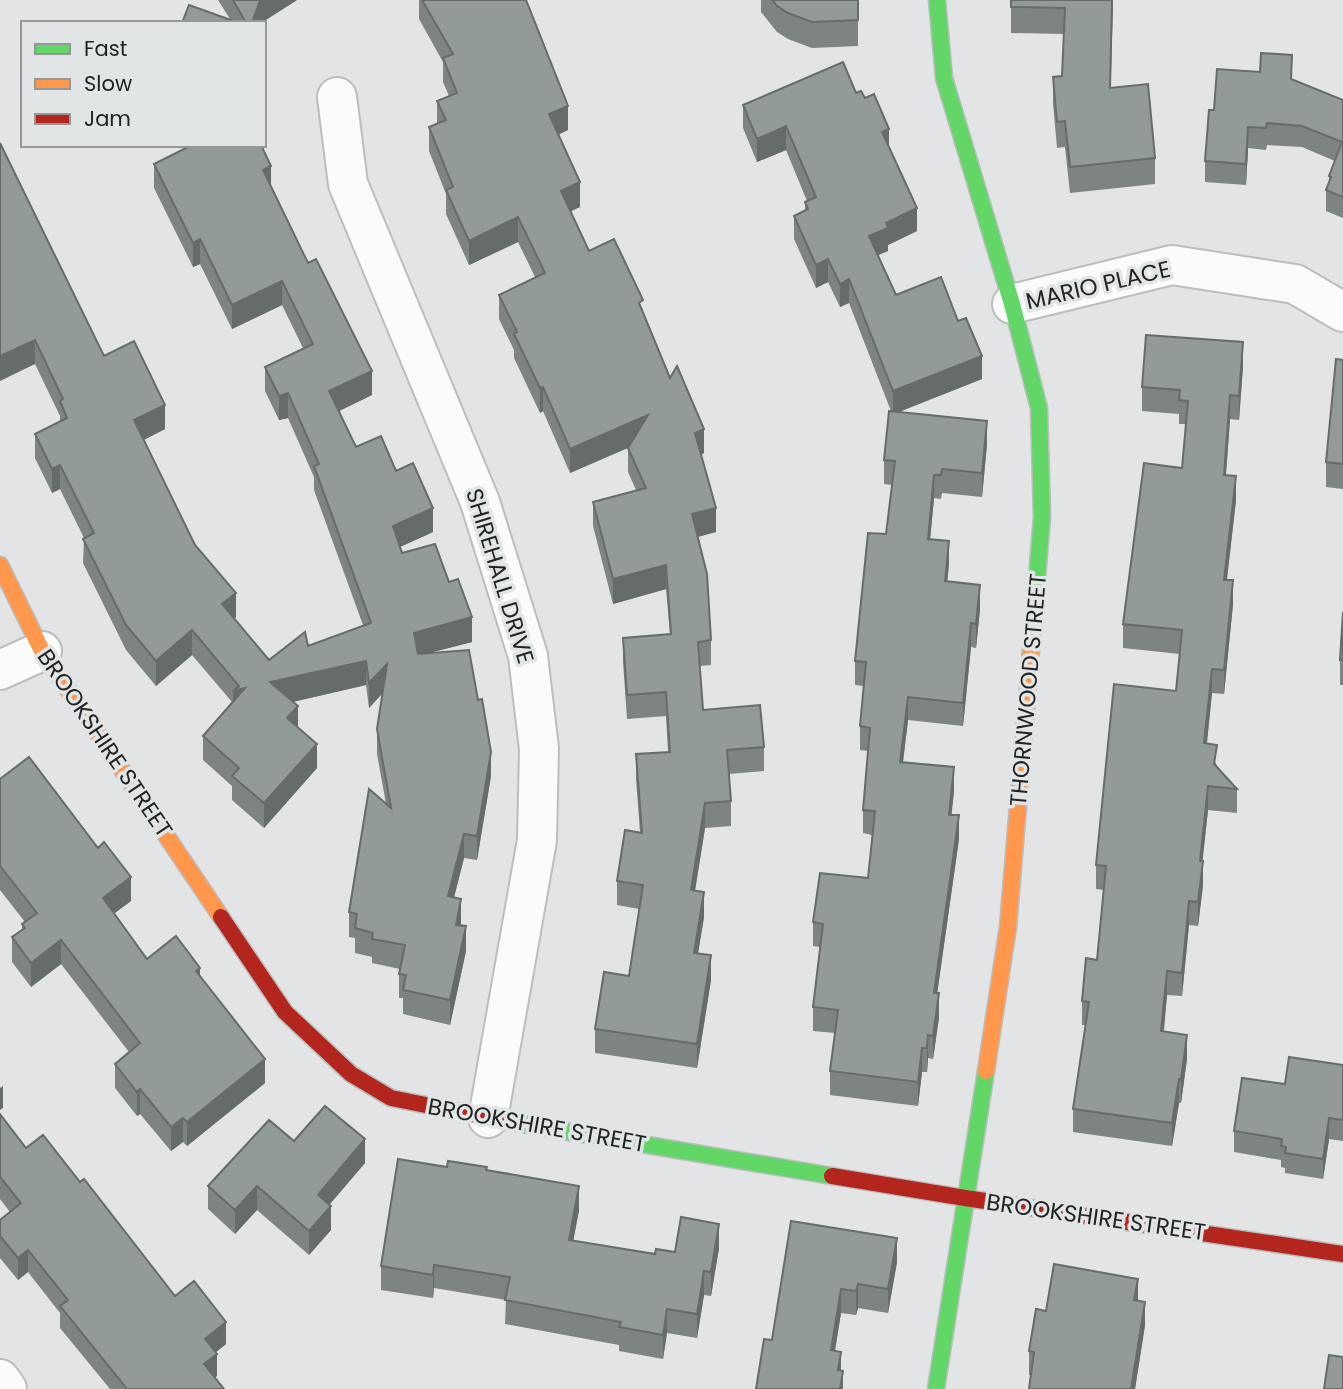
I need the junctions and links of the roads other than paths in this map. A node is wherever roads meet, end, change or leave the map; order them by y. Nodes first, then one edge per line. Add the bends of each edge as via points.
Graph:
1 (937, 0) edge
2 (337, 97) dead end
3 (1012, 304) junction
4 (1343, 312) edge
5 (0, 565) edge
6 (42, 651) junction
7 (0, 670) edge
8 (488, 1118) junction
9 (965, 1198) junction
10 (1343, 1254) edge
11 (0, 1379) edge
12 (8, 1389) edge
13 (936, 1389) edge

1 - 3 street, THORNWOOD STREET via 944,78
2 - 8 street, SHIREHALL DRIVE via 348,184 480,502 528,656 539,749 537,840
3 - 4 street, MARIO PLACE via 1172,265 1295,284
3 - 9 street, THORNWOOD STREET via 1039,408 1042,517 1008,928
5 - 6 street, BROOKSHIRE STREET
6 - 7 street
6 - 8 street, BROOKSHIRE STREET via 285,1012 351,1074 391,1098
8 - 9 street, BROOKSHIRE STREET
9 - 10 street, BROOKSHIRE STREET
9 - 13 street, THORNWOOD STREET
11 - 12 street

